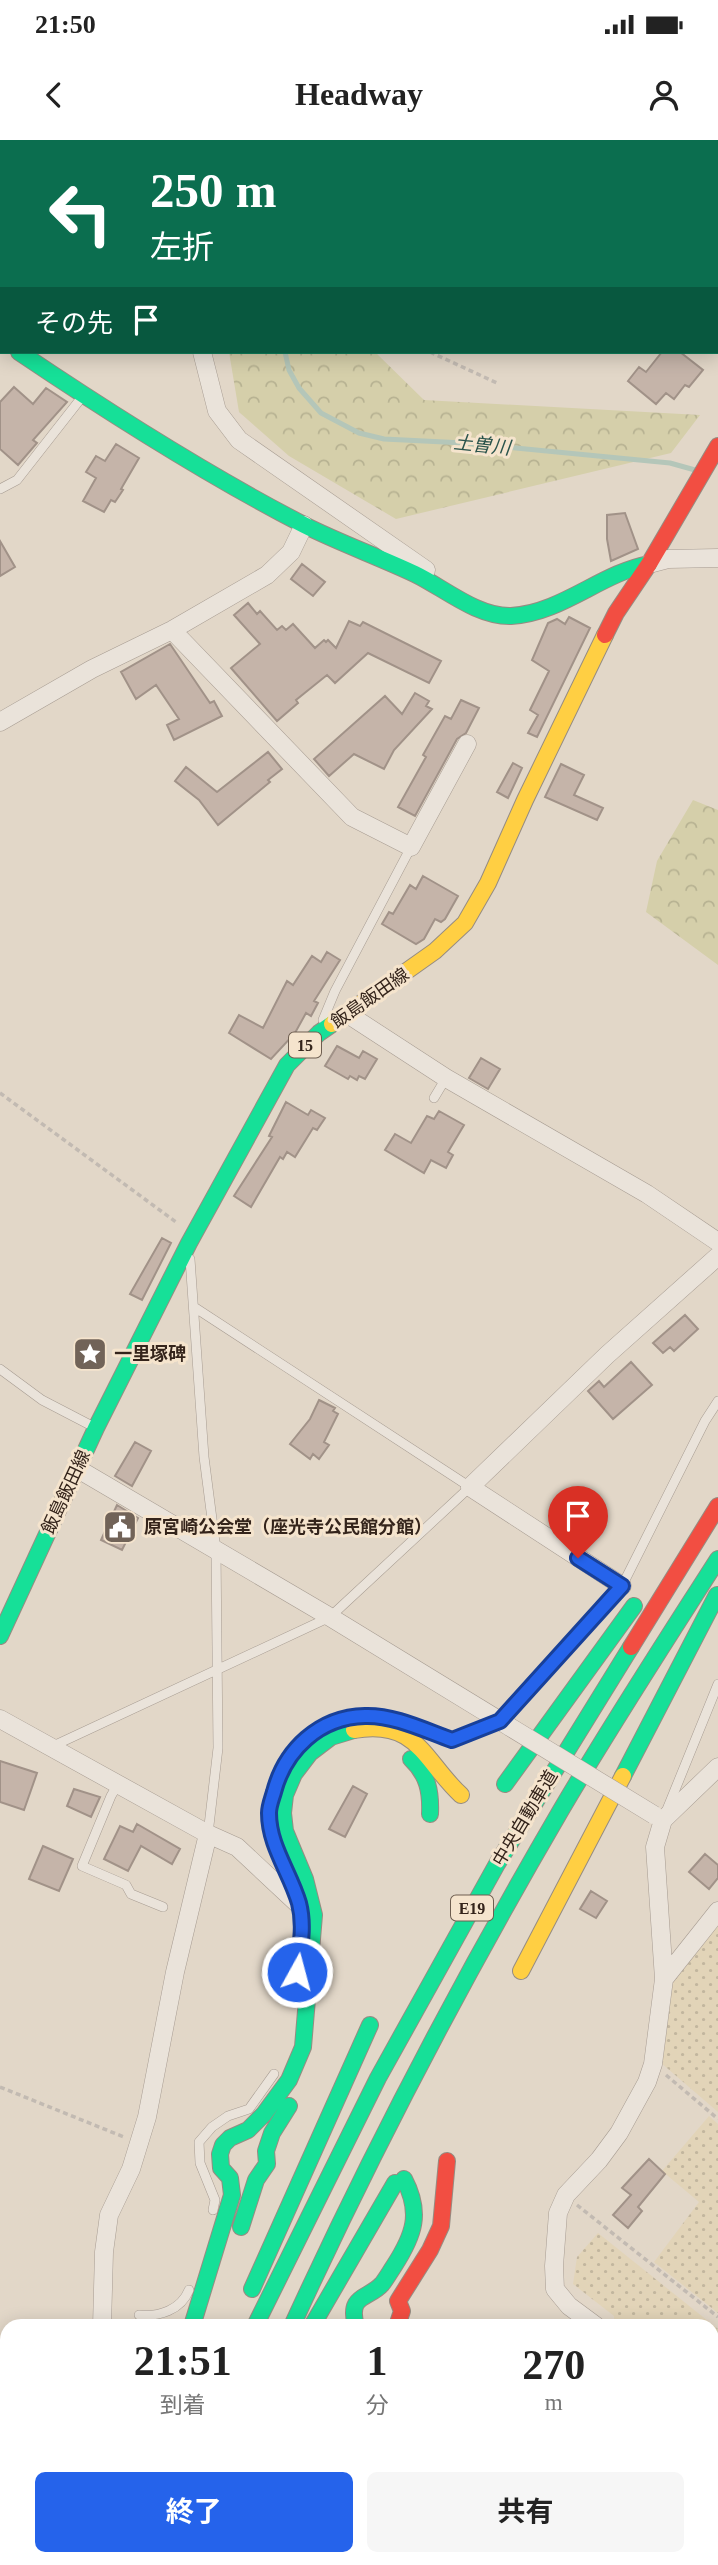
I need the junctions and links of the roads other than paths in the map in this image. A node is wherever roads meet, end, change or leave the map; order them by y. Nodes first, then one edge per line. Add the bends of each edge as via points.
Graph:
1 (22, 354) edge
2 (203, 354) edge
3 (83, 395) junction
4 (718, 446) edge
5 (0, 489) edge
6 (304, 525) junction
7 (718, 558) edge
8 (649, 564) junction
9 (481, 608) junction
10 (172, 630) junction
11 (0, 722) edge
12 (467, 744) dead end
13 (411, 847) junction
14 (346, 1013) junction
15 (319, 1033) junction
16 (446, 1078) junction
17 (434, 1098) dead end
18 (191, 1239) junction
19 (718, 1242) edge
20 (715, 1264) edge
21 (194, 1307) junction
22 (0, 1369) edge
23 (718, 1401) edge
24 (96, 1428) junction
25 (78, 1469) junction
26 (470, 1487) junction
27 (718, 1491) edge
28 (718, 1506) edge
29 (216, 1550) junction
30 (718, 1559) edge
31 (656, 1576) dead end
32 (622, 1586) junction
33 (718, 1594) edge
34 (640, 1597) dead end
35 (330, 1617) junction
36 (0, 1636) edge
37 (216, 1669) junction
38 (718, 1685) edge
39 (0, 1719) edge
40 (404, 1723) dead end
41 (505, 1724) junction
42 (371, 1744) dead end
43 (51, 1747) junction
44 (390, 1748) dead end
45 (718, 1767) edge
46 (118, 1784) junction
47 (505, 1784) dead end
48 (461, 1795) dead end
49 (430, 1814) dead end
50 (658, 1817) junction
51 (208, 1834) junction
52 (321, 1880) dead end
53 (293, 1887) dead end
54 (328, 1902) dead end
55 (163, 1907) dead end
56 (300, 1911) joint
57 (718, 1911) edge
58 (521, 1971) dead end
59 (664, 1979) junction
60 (370, 2025) dead end
61 (316, 2059) dead end
62 (280, 2067) dead end
63 (304, 2084) dead end
64 (241, 2135) junction
65 (266, 2151) junction
66 (447, 2161) dead end
67 (230, 2178) junction
68 (256, 2179) junction
69 (211, 2223) dead end
70 (235, 2248) dead end
71 (193, 2278) dead end
72 (380, 2287) junction
73 (398, 2301) junction
74 (247, 2302) dead end
75 (139, 2315) dead end
76 (105, 2318) edge
77 (194, 2319) edge
78 (258, 2319) edge
79 (295, 2319) edge
80 (316, 2319) edge
81 (354, 2319) edge
82 (399, 2319) edge
83 (587, 2319) edge

1 - 3 main road
2 - 9 street via 218,411 239,440
3 - 5 lane via 18,480
3 - 6 main road via 193,464
4 - 8 main road, 飯島飯田線 / 15
6 - 9 main road
6 - 10 street via 291,552 267,575
7 - 8 street
8 - 9 main road via 520,615
8 - 14 main road, 飯島飯田線 / 15 via 616,613 465,923 435,951
10 - 11 street
10 - 13 street via 352,817
12 - 13 street
13 - 15 lane via 335,991
14 - 15 main road, 飯島飯田線 / 15
14 - 16 street
15 - 18 main road, 飯島飯田線 / 15 via 287,1065
16 - 17 lane
16 - 19 street via 647,1194
18 - 21 lane
18 - 24 main road, 飯島飯田線 / 15
20 - 26 street via 607,1355
21 - 26 lane
21 - 29 lane via 204,1457
22 - 24 lane via 42,1399
23 - 32 lane
24 - 25 main road, 飯島飯田線 / 15
25 - 29 street
25 - 36 main road, 飯島飯田線 / 15
26 - 32 street
26 - 35 lane
27 - 31 main road
28 - 78 main road, 中央自動車道 / E19 via 497,1864 378,2078
29 - 35 street
29 - 37 lane
30 - 79 main road, 中央自動車道 / E19 via 562,1810 467,1976 334,2232
32 - 41 lane
33 - 58 main road
34 - 47 main road
35 - 37 lane
35 - 41 street
37 - 43 lane
37 - 51 lane via 218,1748
38 - 50 lane
39 - 43 street
40 - 41 lane via 452,1740
41 - 50 street, bridge
42 - 52 main road via 345,1748 323,1761 313,1770 302,1794 301,1833
43 - 46 street
44 - 49 main road via 406,1755 424,1772 431,1793
45 - 50 street
46 - 51 street
46 - 55 lane via 82,1866
48 - 64 main road via 421,1746 386,1730 338,1734 314,1748 295,1771 284,1796 284,1823 290,1849 310,1890 314,1916 303,2048 293,2073 259,2121
50 - 59 street via 655,1847
51 - 56 street via 237,1847
51 - 76 street via 147,2117 131,2169 109,2215 104,2252
53 - 56 lane
54 - 61 main road
57 - 59 street
59 - 83 street via 653,2064 637,2104 599,2160 566,2195 558,2213 555,2289
60 - 74 main road
62 - 69 lane via 249,2109 228,2116 199,2143 200,2163 215,2200
63 - 65 main road via 278,2122
64 - 65 lane via 256,2139
64 - 67 main road via 225,2142 221,2151 221,2168
65 - 68 main road via 267,2164
66 - 73 main road via 441,2226
67 - 68 lane via 243,2183
67 - 77 main road via 230,2206
68 - 70 main road
71 - 75 lane via 185,2299 171,2310
72 - 73 lane
72 - 80 main road via 413,2233 416,2218 411,2189 400,2181
72 - 81 main road via 355,2306
73 - 82 main road

